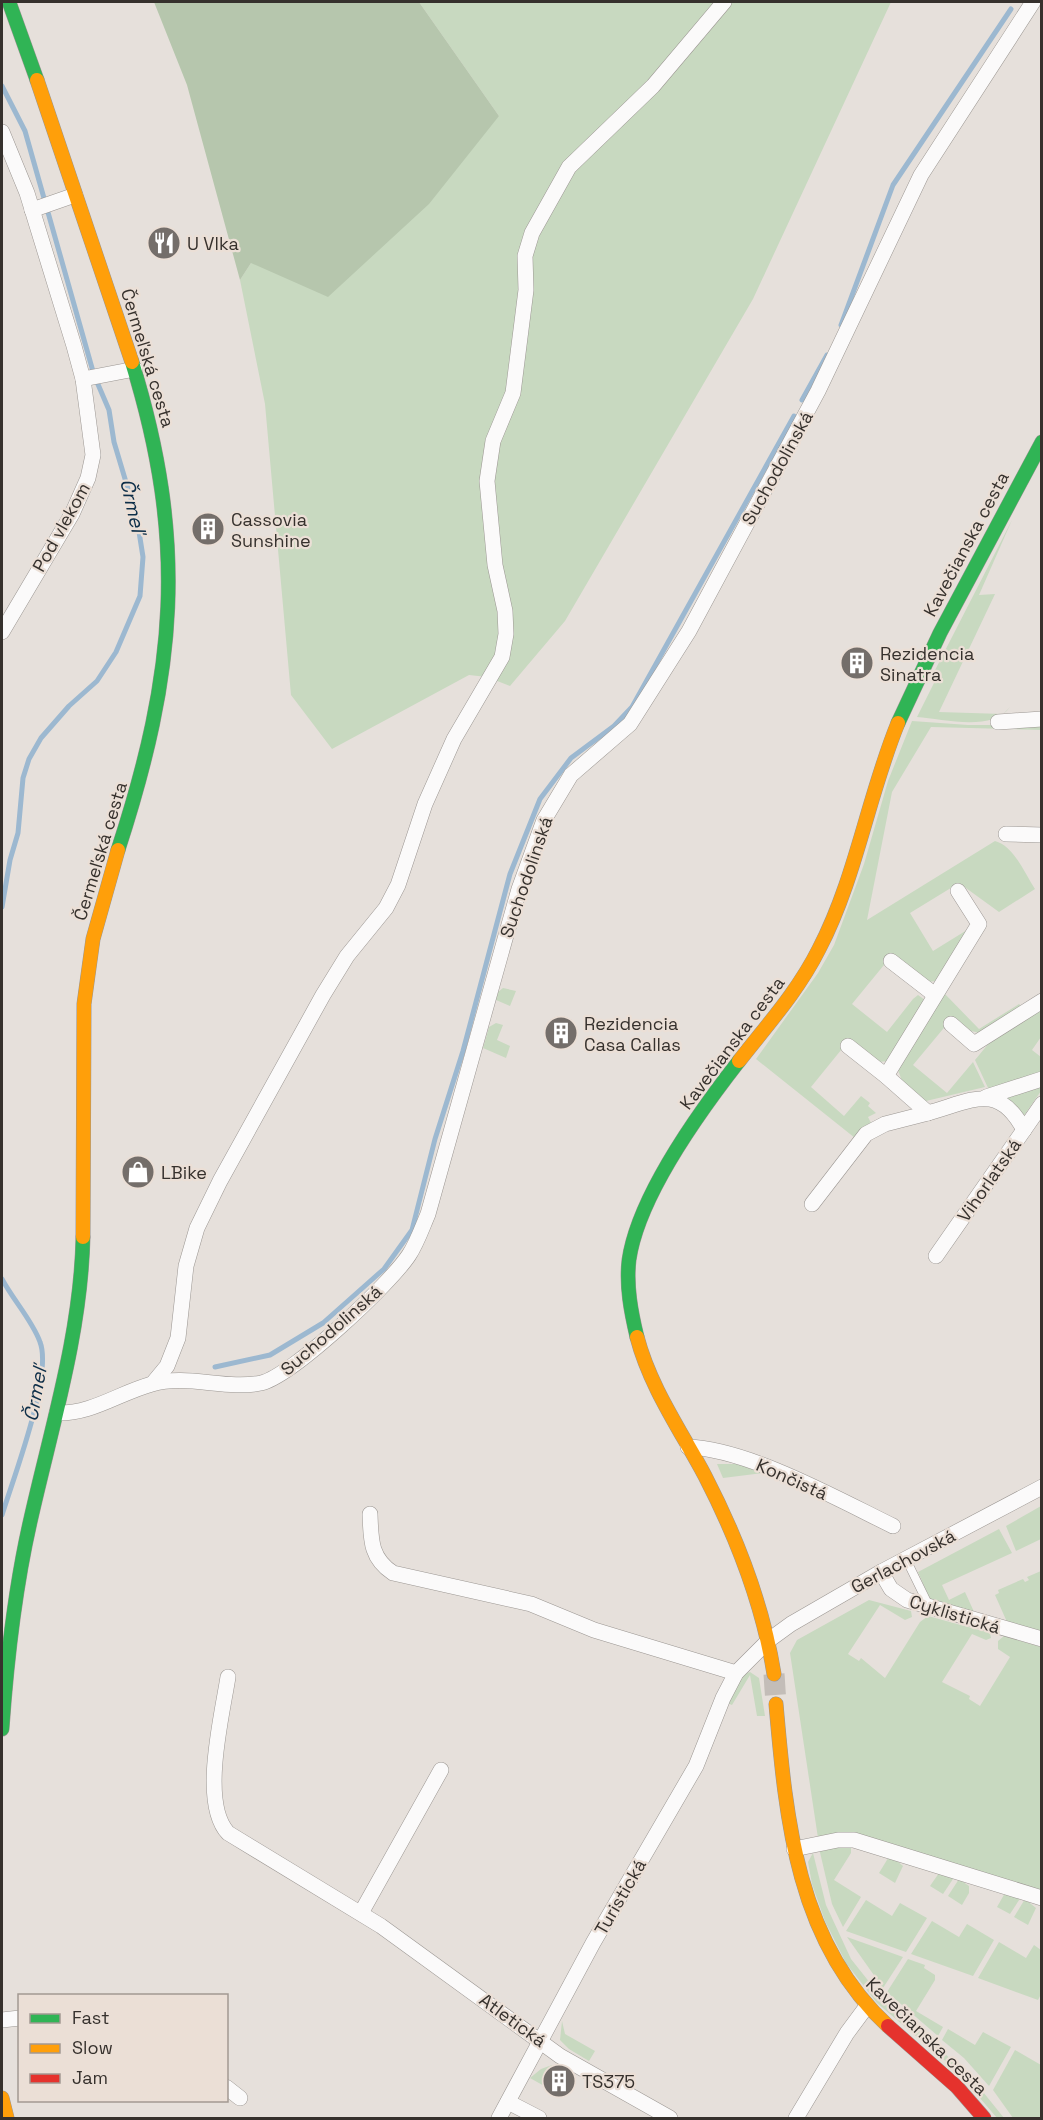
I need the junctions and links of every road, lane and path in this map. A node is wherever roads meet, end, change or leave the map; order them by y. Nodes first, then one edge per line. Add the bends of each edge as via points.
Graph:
1 (9, 2) edge
2 (724, 2) edge
3 (1033, 2) edge
4 (2, 132) edge
5 (75, 195) junction
6 (42, 207) junction
7 (135, 369) junction
8 (87, 378) junction
9 (1041, 442) edge
10 (2, 632) edge
11 (1041, 719) edge
12 (998, 722) dead end
13 (1005, 834) dead end
14 (1041, 835) edge
15 (958, 891) dead end
16 (891, 961) dead end
17 (935, 995) junction
18 (1041, 1001) edge
19 (951, 1024) dead end
20 (848, 1046) dead end
21 (886, 1076) junction
22 (1041, 1079) edge
23 (986, 1097) junction
24 (1041, 1104) edge
25 (928, 1113) junction
26 (1024, 1130) junction
27 (812, 1204) dead end
28 (936, 1256) dead end
29 (153, 1383) junction
30 (57, 1413) junction
31 (688, 1447) junction
32 (1041, 1487) edge
33 (370, 1514) dead end
34 (893, 1526) dead end
35 (906, 1559) junction
36 (881, 1572) junction
37 (930, 1608) junction
38 (1041, 1639) edge
39 (769, 1640) junction
40 (736, 1673) junction
41 (774, 1674) tunnel mouth
42 (228, 1677) dead end
43 (776, 1704) tunnel mouth
44 (2, 1730) edge
45 (441, 1770) dead end
46 (794, 1849) junction
47 (1041, 1898) edge
48 (361, 1913) junction
49 (867, 2006) junction
50 (18, 2018) edge
51 (2, 2020) edge
52 (541, 2040) junction
53 (228, 2089) edge
54 (2, 2098) edge
55 (240, 2098) dead end
56 (508, 2102) junction
57 (7, 2118) edge
58 (499, 2118) edge
59 (539, 2118) edge
60 (670, 2118) edge
61 (796, 2118) edge
62 (984, 2118) edge

1 - 5 street, Čermeľská cesta
2 - 29 street via 653,87 569,168 532,234 525,256 526,290 513,393 493,441 487,481 495,565 505,611 502,657 454,739 386,909 347,956 323,995 220,1181 186,1266 178,1338 167,1366
3 - 29 street, Suchodolinská via 921,175 815,398 689,631 630,724 571,775 544,820 510,921 428,1214 408,1256 381,1287 278,1377 242,1385
4 - 6 street, Pod vlekom
5 - 6 street
5 - 7 street, Čermeľská cesta
6 - 8 street, Pod vlekom
7 - 8 street
7 - 30 street, Čermeľská cesta via 160,464 169,543 167,618 152,737 106,886 89,961 81,1032 85,1237 71,1352
8 - 10 street, Pod vlekom via 93,456 88,478 72,514
9 - 31 street, Kavečianska cesta via 957,598 902,713 877,778 837,911 822,944 804,977 700,1114 640,1221 628,1260 629,1301 653,1381
11 - 12 street
13 - 14 street
15 - 17 street via 979,924
16 - 17 street
17 - 21 street
18 - 19 street via 974,1044
20 - 21 street
21 - 25 street
22 - 23 street
23 - 25 street
23 - 26 street via 1013,1110
24 - 26 street, Vihorlatská
25 - 27 street via 885,1124 866,1134
26 - 28 street, Vihorlatská
29 - 30 street, Suchodolinská via 88,1410
30 - 44 street, Čermeľská cesta via 22,1557
31 - 34 street, Končistá via 707,1448 753,1462
31 - 39 street, Kavečianska cesta via 719,1505
32 - 35 street, Gerlachovská
33 - 40 street via 374,1554 393,1573 531,1604 594,1630
35 - 36 street, Gerlachovská
35 - 37 lane
36 - 37 street, Cyklistická via 895,1593
36 - 39 street, Gerlachovská
37 - 38 street, Cyklistická
39 - 40 street, Turistická
39 - 41 street, Kavečianska cesta
40 - 52 street, Turistická via 696,1766
42 - 48 street, Atletická via 214,1784 215,1810 221,1826 236,1839
43 - 46 street, Kavečianska cesta
45 - 48 street
46 - 47 street via 854,1840
46 - 49 street, Kavečianska cesta via 804,1895 819,1933 834,1963
48 - 52 street, Atletická
49 - 61 street
49 - 62 street, Kavečianska cesta via 949,2078
50 - 51 street
52 - 56 street, Turistická
52 - 60 street, Atletická via 560,2056
53 - 55 street
54 - 57 street
56 - 58 street, Turistická
56 - 59 street

